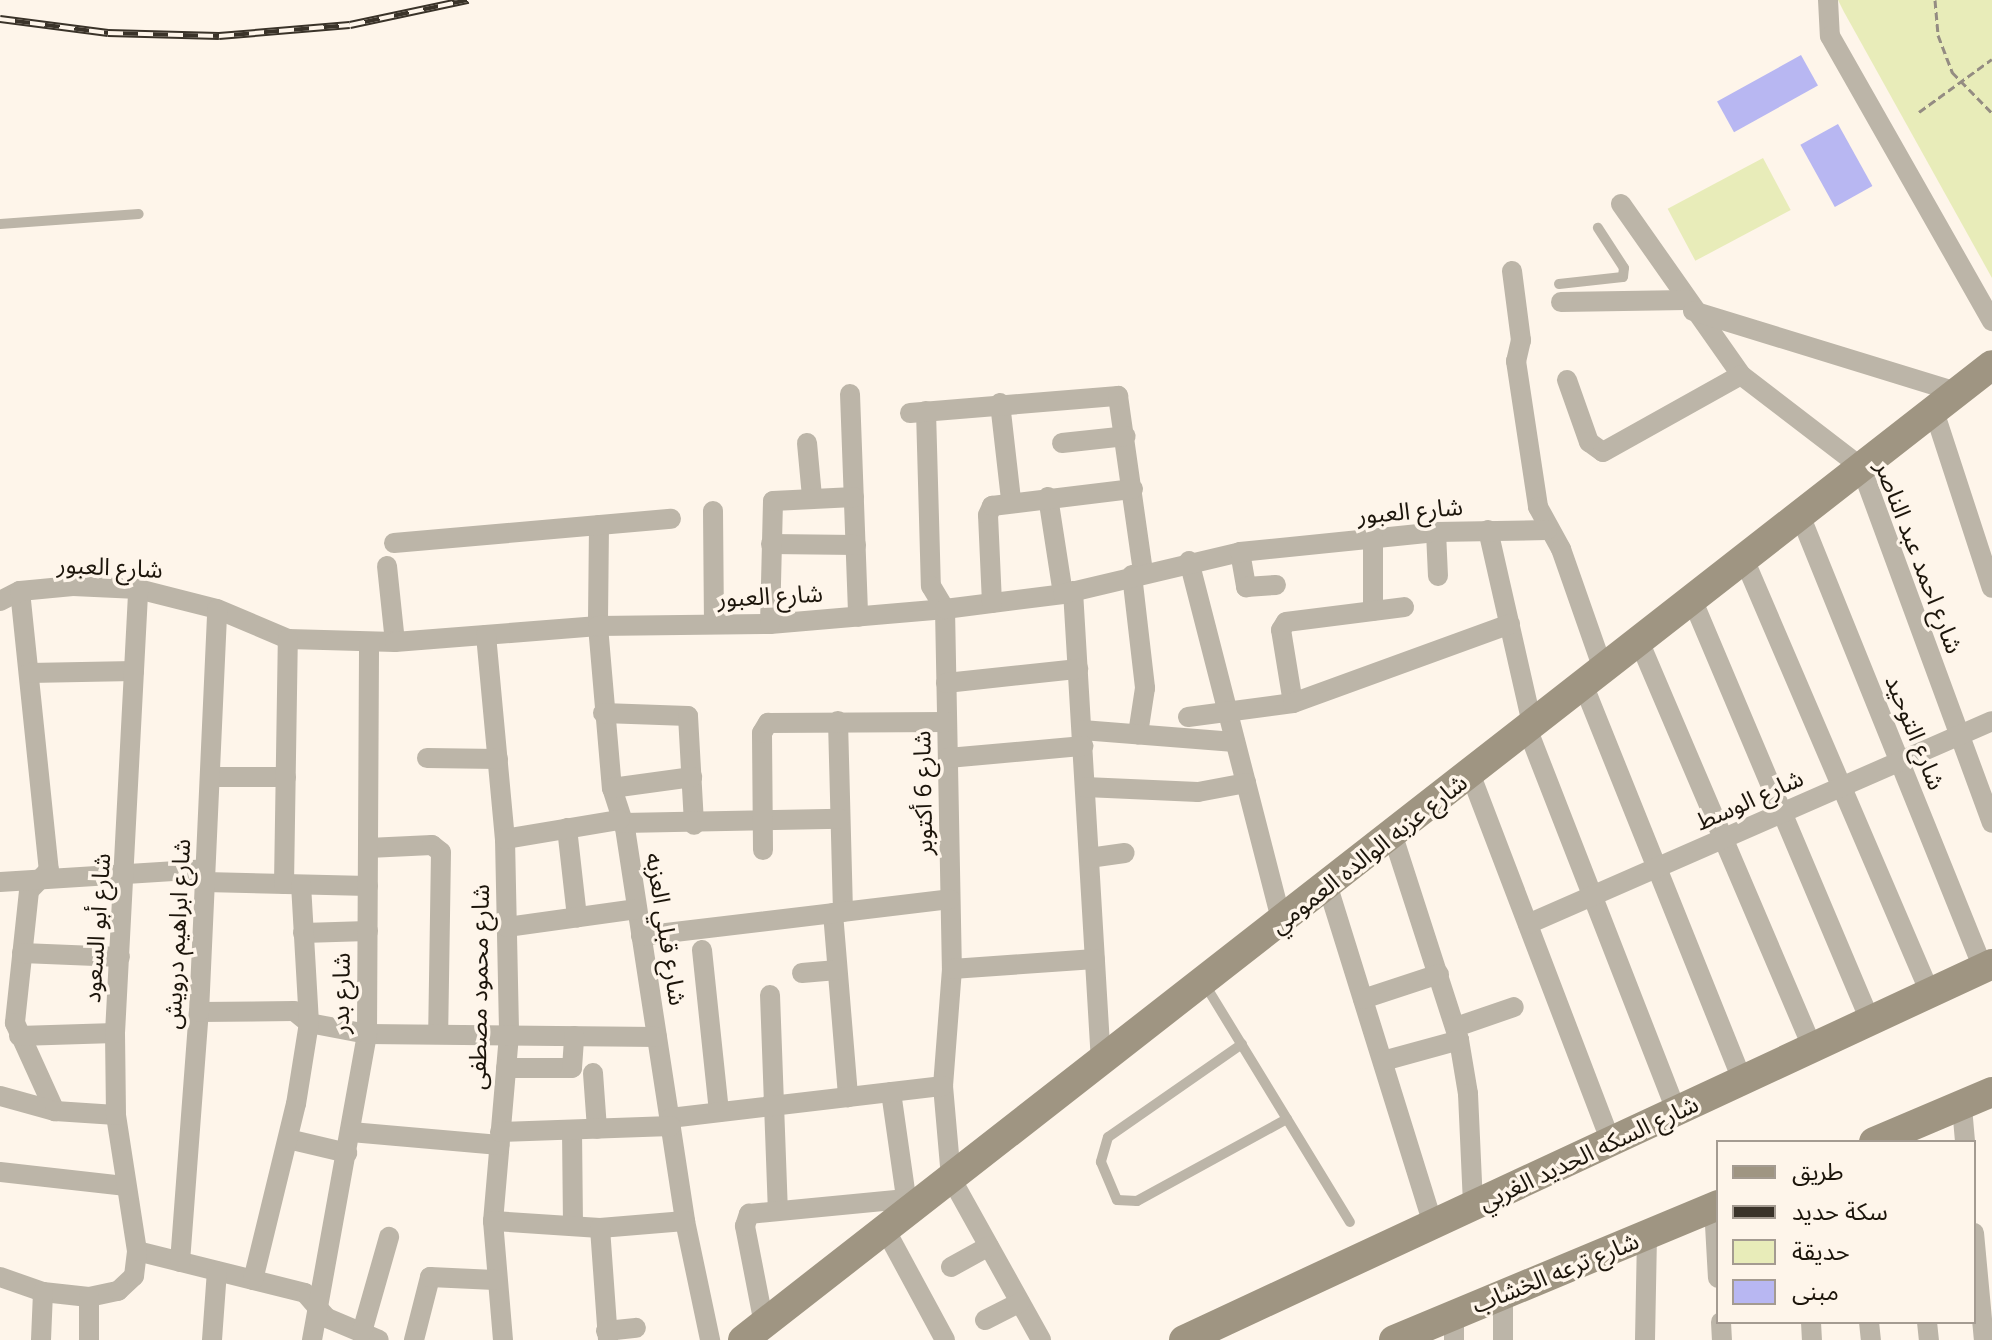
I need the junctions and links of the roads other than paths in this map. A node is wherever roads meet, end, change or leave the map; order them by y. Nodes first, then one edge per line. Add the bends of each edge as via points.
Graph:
1 (1828, 0) edge
2 (1621, 204) dead end
3 (139, 214) dead end
4 (0, 224) edge
5 (1598, 228) dead end
6 (1512, 271) dead end
7 (1569, 293) joint
8 (1689, 305) junction
9 (1992, 321) edge
10 (1992, 365) edge
11 (1741, 375) junction
12 (1567, 380) dead end
13 (850, 394) dead end
14 (1946, 402) junction
15 (1000, 403) junction
16 (1126, 436) junction
17 (807, 443) dead end
18 (1062, 443) dead end
19 (1861, 467) junction
20 (1133, 489) junction
21 (812, 497) junction
22 (854, 497) junction
23 (1048, 497) junction
24 (1011, 500) junction
25 (713, 511) dead end
26 (1800, 515) junction
27 (671, 519) dead end
28 (599, 525) junction
29 (1488, 530) junction
30 (1547, 530) junction
31 (1436, 532) junction
32 (1373, 538) junction
33 (394, 543) dead end
34 (771, 544) junction
35 (856, 545) junction
36 (1240, 552) junction
37 (1744, 559) junction
38 (1189, 561) junction
39 (387, 566) dead end
40 (1137, 574) junction
41 (1438, 576) dead end
42 (1276, 585) dead end
43 (1992, 588) edge
44 (138, 589) junction
45 (20, 591) junction
46 (1068, 592) junction
47 (1692, 599) junction
48 (0, 601) edge
49 (992, 603) junction
50 (1404, 607) dead end
51 (217, 609) junction
52 (945, 609) junction
53 (1373, 611) junction
54 (858, 617) junction
55 (714, 624) junction
56 (770, 624) junction
57 (1510, 624) junction
58 (598, 626) junction
59 (486, 635) junction
60 (288, 639) junction
61 (1639, 641) junction
62 (369, 642) junction
63 (395, 642) junction
64 (1078, 669) junction
65 (134, 671) junction
66 (29, 673) junction
67 (1593, 676) junction
68 (946, 683) junction
69 (1293, 703) junction
70 (603, 713) junction
71 (1229, 716) junction
72 (1188, 717) dead end
73 (838, 721) junction
74 (1992, 721) edge
75 (947, 722) junction
76 (1530, 726) junction
77 (1138, 734) junction
78 (1960, 735) junction
79 (1082, 738) junction
80 (1235, 742) junction
81 (427, 758) dead end
82 (948, 758) junction
83 (498, 759) junction
84 (1900, 762) junction
85 (1470, 773) junction
86 (210, 777) junction
87 (286, 777) junction
88 (692, 777) junction
89 (1246, 783) junction
90 (1085, 787) junction
91 (1842, 787) junction
92 (612, 788) junction
93 (1782, 813) junction
94 (840, 819) junction
95 (621, 821) junction
96 (763, 822) junction
97 (1992, 823) edge
98 (694, 825) junction
99 (567, 828) junction
100 (1392, 833) junction
101 (505, 839) junction
102 (1723, 839) junction
103 (368, 848) junction
104 (763, 850) dead end
105 (1125, 853) dead end
106 (1089, 858) junction
107 (1659, 867) junction
108 (127, 870) junction
109 (46, 876) junction
110 (205, 876) junction
111 (0, 882) edge
112 (292, 884) junction
113 (1327, 884) junction
114 (368, 886) junction
115 (1592, 896) junction
116 (950, 899) junction
117 (637, 909) junction
118 (838, 912) junction
119 (577, 917) junction
120 (1281, 920) junction
121 (1528, 924) junction
122 (507, 927) junction
123 (368, 931) junction
124 (303, 933) junction
125 (641, 936) junction
126 (702, 950) dead end
127 (22, 953) junction
128 (120, 957) junction
129 (1095, 959) junction
130 (1988, 966) edge
131 (952, 969) junction
132 (837, 970) junction
133 (802, 973) dead end
134 (1439, 974) junction
135 (1203, 981) junction
136 (1930, 992) junction
137 (770, 995) dead end
138 (1363, 999) junction
139 (1514, 1007) dead end
140 (199, 1012) junction
141 (1870, 1020) junction
142 (11, 1023) edge
143 (309, 1023) junction
144 (115, 1033) junction
145 (1458, 1033) junction
146 (367, 1034) junction
147 (438, 1034) junction
148 (509, 1035) junction
149 (574, 1036) junction
150 (657, 1037) junction
151 (1242, 1044) junction
152 (1812, 1047) junction
153 (1101, 1060) junction
154 (1383, 1061) junction
155 (506, 1068) junction
156 (593, 1073) dead end
157 (1742, 1080) junction
158 (943, 1086) junction
159 (891, 1092) junction
160 (1992, 1092) edge
161 (0, 1096) edge
162 (848, 1097) junction
163 (774, 1106) junction
164 (1962, 1107) junction
165 (55, 1111) junction
166 (1676, 1111) junction
167 (719, 1112) junction
168 (116, 1115) junction
169 (1287, 1119) junction
170 (670, 1122) junction
171 (597, 1129) junction
172 (572, 1130) junction
173 (351, 1132) junction
174 (1910, 1135) edge
175 (288, 1139) junction
176 (500, 1139) junction
177 (1884, 1140) edge
178 (1965, 1140) edge
179 (1611, 1142) junction
180 (347, 1153) junction
181 (0, 1172) edge
182 (951, 1178) junction
183 (124, 1186) junction
184 (1473, 1205) junction
185 (1716, 1206) edge
186 (778, 1210) junction
187 (899, 1213) junction
188 (493, 1221) junction
189 (685, 1221) junction
190 (1350, 1222) dead end
191 (1433, 1224) junction
192 (573, 1226) junction
193 (600, 1228) junction
194 (1647, 1234) junction
195 (389, 1237) dead end
196 (989, 1246) junction
197 (1976, 1254) edge
198 (136, 1260) junction
199 (180, 1262) junction
200 (951, 1267) dead end
201 (217, 1271) junction
202 (0, 1277) edge
203 (253, 1280) junction
204 (495, 1280) junction
205 (43, 1292) junction
206 (1503, 1292) junction
207 (89, 1297) junction
208 (1020, 1302) junction
209 (315, 1303) junction
210 (985, 1320) dead end
211 (1454, 1327) edge
212 (636, 1328) dead end
213 (754, 1332) edge
214 (370, 1336) edge
215 (607, 1336) edge
216 (41, 1340) edge
217 (89, 1340) edge
218 (212, 1340) edge
219 (312, 1340) edge
220 (414, 1340) edge
221 (503, 1340) edge
222 (710, 1340) edge
223 (945, 1340) edge
224 (1041, 1340) edge
225 (1184, 1340) edge
226 (1394, 1340) edge
227 (1503, 1340) edge
228 (1645, 1340) edge
229 (1984, 1340) edge

1 - 9 street via 1830,36
2 - 8 street, شارع احمد عبد الناصر
3 - 4 lane
5 - 7 lane via 1624,268 1623,277
6 - 30 street via 1521,340 1516,361 1538,507
7 - 8 street
8 - 11 street, شارع احمد عبد الناصر
8 - 14 street
10 - 14 street, شارع عزبه الوالده العمومي
11 - 12 street via 1603,452 1591,446
11 - 19 street, شارع احمد عبد الناصر
13 - 22 street
14 - 19 street, شارع عزبه الوالده العمومي
14 - 43 street
15 - 16 street via 1116,395 1122,401
15 - 24 street
15 - 52 street, شارع 6 أكتوبر via 918,412 931,586
16 - 18 street
16 - 20 street
17 - 21 street
19 - 26 street, شارع عزبه الوالده العمومي
19 - 78 street, شارع احمد عبد الناصر
20 - 23 street
20 - 40 street
21 - 22 street
21 - 34 street via 773,501
22 - 35 street
23 - 24 street
23 - 46 street
24 - 49 street via 997,503 988,515
25 - 55 street
26 - 37 street, شارع عزبه الوالده العمومي
26 - 84 street, شارع التوحيد
27 - 28 street
28 - 33 street
28 - 58 street, شارع قبلي العزبه
29 - 30 street, شارع العبور
29 - 31 street, شارع العبور
29 - 57 street
30 - 67 street via 1561,549
31 - 32 street, شارع العبور
31 - 41 street
32 - 36 street, شارع العبور
32 - 53 street
34 - 35 street
34 - 56 street
35 - 54 street
36 - 38 street, شارع العبور
36 - 42 street via 1246,587
37 - 47 street, شارع عزبه الوالده العمومي
37 - 91 street
38 - 40 street, شارع العبور
38 - 71 street
39 - 63 street
40 - 46 street, شارع العبور
40 - 77 street via 1145,688
44 - 45 street, شارع العبور via 73,586
44 - 51 street, شارع العبور
44 - 65 street, شارع أبو السعود
45 - 48 street, شارع العبور
45 - 66 street
46 - 49 street, شارع العبور
46 - 64 street
47 - 61 street, شارع عزبه الوالده العمومي
47 - 93 street
49 - 52 street, شارع العبور
50 - 53 street
51 - 60 street, شارع العبور
51 - 86 street, شارع ابراهيم درويش
52 - 54 street, شارع العبور
52 - 68 street, شارع 6 أكتوبر
53 - 69 street via 1283,624
54 - 56 street, شارع العبور
55 - 56 street, شارع العبور
55 - 58 street, شارع العبور
57 - 69 street
57 - 76 street
58 - 59 street, شارع العبور
58 - 70 street, شارع قبلي العزبه
59 - 63 street, شارع العبور
59 - 83 street, شارع محمود مصطفى
60 - 62 street, شارع العبور
60 - 87 street
61 - 67 street, شارع عزبه الوالده العمومي
61 - 102 street
62 - 63 street, شارع العبور
62 - 103 street, شارع بدر
64 - 68 street
64 - 79 street
65 - 66 street
65 - 108 street, شارع أبو السعود
66 - 109 street
67 - 76 street, شارع عزبه الوالده العمومي
67 - 107 street
68 - 75 street, شارع 6 أكتوبر
69 - 71 street
70 - 88 street via 686,714
70 - 92 street, شارع قبلي العزبه
71 - 72 street
71 - 80 street
73 - 75 street
73 - 94 street
73 - 96 street via 765,725
74 - 78 street, شارع الوسط
75 - 82 street, شارع 6 أكتوبر
76 - 85 street, شارع عزبه الوالده العمومي
76 - 115 street
77 - 79 street
77 - 80 street
78 - 84 street, شارع الوسط
78 - 97 street, شارع احمد عبد الناصر
79 - 82 street
79 - 90 street
80 - 89 street
81 - 83 street
82 - 116 street, شارع 6 أكتوبر
83 - 101 street, شارع محمود مصطفى
84 - 91 street, شارع الوسط
84 - 130 street, شارع التوحيد
85 - 100 street, شارع عزبه الوالده العمومي
85 - 121 street
86 - 87 street
86 - 110 street, شارع ابراهيم درويش
87 - 112 street
88 - 92 street
88 - 98 street
89 - 90 street via 1198,792
89 - 120 street
90 - 106 street
91 - 93 street, شارع الوسط
91 - 136 street
92 - 95 street, شارع قبلي العزبه
93 - 102 street, شارع الوسط
93 - 141 street
94 - 96 street
94 - 118 street
95 - 98 street via 679,820
95 - 99 street
95 - 117 street, شارع قبلي العزبه
96 - 98 street
96 - 104 street
99 - 101 street
99 - 119 street
100 - 113 street, شارع عزبه الوالده العمومي
100 - 134 street
101 - 122 street, شارع محمود مصطفى
102 - 107 street, شارع الوسط
102 - 152 street
103 - 114 street, شارع بدر
103 - 147 street via 432,845 441,852
105 - 106 street
106 - 129 street
107 - 115 street, شارع الوسط
107 - 157 street
108 - 109 street
108 - 110 street
108 - 128 street, شارع أبو السعود
109 - 111 street
109 - 127 street via 29,891
110 - 112 street
110 - 140 street, شارع ابراهيم درويش
112 - 114 street
112 - 124 street
113 - 120 street, شارع عزبه الوالده العمومي
113 - 138 street
114 - 123 street, شارع بدر
115 - 121 street, شارع الوسط
115 - 166 street
116 - 118 street
116 - 131 street, شارع 6 أكتوبر
117 - 119 street
117 - 125 street, شارع قبلي العزبه
118 - 125 street
118 - 132 street
119 - 122 street
120 - 135 street, شارع عزبه الوالده العمومي
121 - 179 street
122 - 148 street, شارع محمود مصطفى
123 - 124 street
123 - 146 street, شارع بدر
124 - 143 street
125 - 150 street, شارع قبلي العزبه
126 - 167 street
127 - 128 street
127 - 142 street
128 - 144 street, شارع أبو السعود
129 - 131 street
129 - 153 street
130 - 136 street, شارع السكه الحديد الغربي
131 - 158 street, شارع 6 أكتوبر
132 - 133 street
132 - 162 street
134 - 138 street
134 - 145 street
135 - 151 lane
135 - 153 street, شارع عزبه الوالده العمومي
136 - 141 street, شارع السكه الحديد الغربي
137 - 163 street
138 - 154 street
139 - 145 street
140 - 143 street via 294,1011
140 - 199 street, شارع ابراهيم درويش
141 - 152 street, شارع السكه الحديد الغربي
142 - 144 street
142 - 165 street
143 - 146 street
143 - 175 street
144 - 168 street, شارع أبو السعود
145 - 154 street
145 - 184 street via 1470,1122
146 - 147 street
146 - 173 street, شارع بدر
147 - 148 street
148 - 149 street
148 - 155 street, شارع محمود مصطفى
149 - 150 street
149 - 155 street via 572,1068
150 - 170 street, شارع قبلي العزبه
151 - 169 lane
151 - 169 lane via 1108,1137 1101,1162 1117,1200 1137,1201
152 - 157 street, شارع السكه الحديد الغربي
153 - 182 street, شارع عزبه الوالده العمومي
154 - 191 street
155 - 176 street, شارع محمود مصطفى
156 - 171 street
157 - 166 street, شارع السكه الحديد الغربي
158 - 159 street
158 - 182 street, شارع 6 أكتوبر
159 - 162 street
159 - 187 street
160 - 164 street
161 - 165 street
162 - 163 street
163 - 167 street
163 - 186 street
164 - 174 street
164 - 178 street
165 - 168 street
166 - 179 street, شارع السكه الحديد الغربي
167 - 170 street
168 - 183 street, شارع أبو السعود
169 - 190 lane
170 - 171 street
170 - 189 street, شارع قبلي العزبه
171 - 172 street
172 - 176 street
172 - 192 street
173 - 176 street
173 - 180 street, شارع بدر
174 - 177 street
175 - 180 street
175 - 203 street
176 - 188 street, شارع محمود مصطفى
179 - 184 street, شارع السكه الحديد الغربي
180 - 209 street, شارع بدر via 333,1216 333,1242
181 - 183 street
182 - 187 street, شارع عزبه الوالده العمومي
182 - 196 street
183 - 198 street, شارع أبو السعود
184 - 191 street, شارع السكه الحديد الغربي
185 - 194 street, شارع ترعه الخشاب
186 - 187 street
186 - 213 street via 753,1212 745,1226
187 - 213 street, شارع عزبه الوالده العمومي
187 - 223 street
188 - 192 street
188 - 204 street, شارع محمود مصطفى
189 - 193 street
189 - 222 street, شارع قبلي العزبه
191 - 225 street, شارع السكه الحديد الغربي
192 - 193 street
193 - 215 street
194 - 206 street, شارع ترعه الخشاب
194 - 228 street
195 - 214 street
196 - 200 street
196 - 208 street
197 - 229 street
198 - 199 street
198 - 207 street via 125,1288
199 - 201 street
201 - 203 street
201 - 218 street
202 - 205 street
203 - 209 street via 305,1293
204 - 220 street via 430,1277
204 - 221 street, شارع محمود مصطفى
205 - 207 street
205 - 216 street
206 - 211 street, شارع ترعه الخشاب
206 - 227 street
207 - 217 street
208 - 210 street
208 - 224 street
209 - 214 street via 327,1318
209 - 219 street, شارع بدر
211 - 226 street, شارع ترعه الخشاب
212 - 215 street

